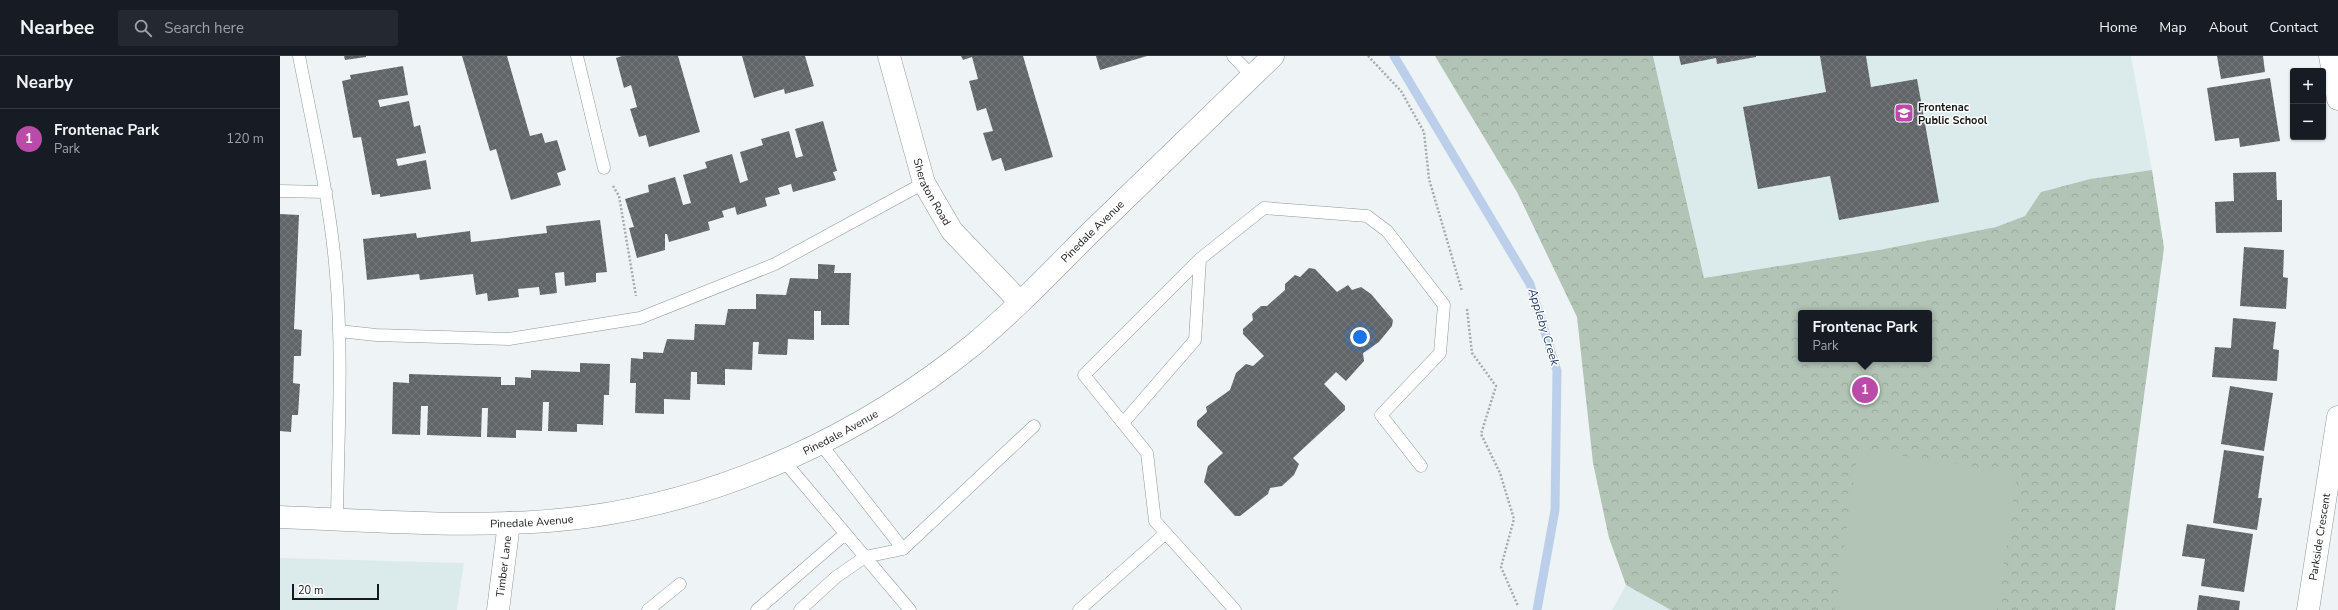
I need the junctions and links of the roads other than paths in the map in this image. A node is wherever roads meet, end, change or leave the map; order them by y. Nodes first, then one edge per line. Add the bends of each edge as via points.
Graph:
1 (299, 56) edge
2 (577, 56) edge
3 (889, 56) edge
4 (1233, 56) edge
5 (1273, 56) edge
6 (2330, 56) edge
7 (1252, 76) junction
8 (2338, 99) edge
9 (604, 168) road end
10 (924, 183) junction
11 (280, 191) edge
12 (326, 192) junction
13 (1200, 259) junction
14 (1020, 302) junction
15 (339, 331) junction
16 (2338, 417) edge
17 (1123, 423) junction
18 (1034, 426) dead end
19 (820, 443) junction
20 (784, 461) junction
21 (1421, 466) dead end
22 (280, 517) edge
23 (337, 519) junction
24 (509, 523) junction
25 (1166, 533) junction
26 (845, 534) junction
27 (903, 549) junction
28 (865, 557) junction
29 (680, 584) dead end
30 (498, 610) edge
31 (648, 610) edge
32 (757, 610) edge
33 (800, 610) edge
34 (910, 610) edge
35 (1079, 610) edge
36 (1235, 610) edge
37 (2308, 610) edge

1 - 12 lane
2 - 9 lane
3 - 10 street, Sheraton Road
4 - 7 lane
5 - 7 street, Pinedale Avenue
6 - 8 street
7 - 14 street, Pinedale Avenue
10 - 14 street, Sheraton Road via 952,231
10 - 15 lane via 775,264 640,318 509,339 376,335
11 - 12 lane
12 - 15 lane via 336,273
13 - 17 lane via 1195,340
13 - 17 lane via 1084,375
13 - 21 lane via 1264,208 1367,216 1387,231 1444,305 1440,353 1381,415
14 - 19 street, Pinedale Avenue via 946,366 872,415
15 - 23 lane
16 - 37 street, Parkside Crescent
17 - 25 lane via 1147,452 1155,521
18 - 27 lane
19 - 20 street, Pinedale Avenue
19 - 27 lane
20 - 24 street, Pinedale Avenue via 683,496 627,510 556,520
20 - 26 lane
22 - 23 street, Pinedale Avenue
23 - 24 street, Pinedale Avenue
24 - 30 street, Timber Lane
25 - 35 lane
25 - 36 lane
26 - 28 lane
26 - 32 lane
27 - 28 lane
28 - 33 lane via 836,577
28 - 34 lane
29 - 31 lane

